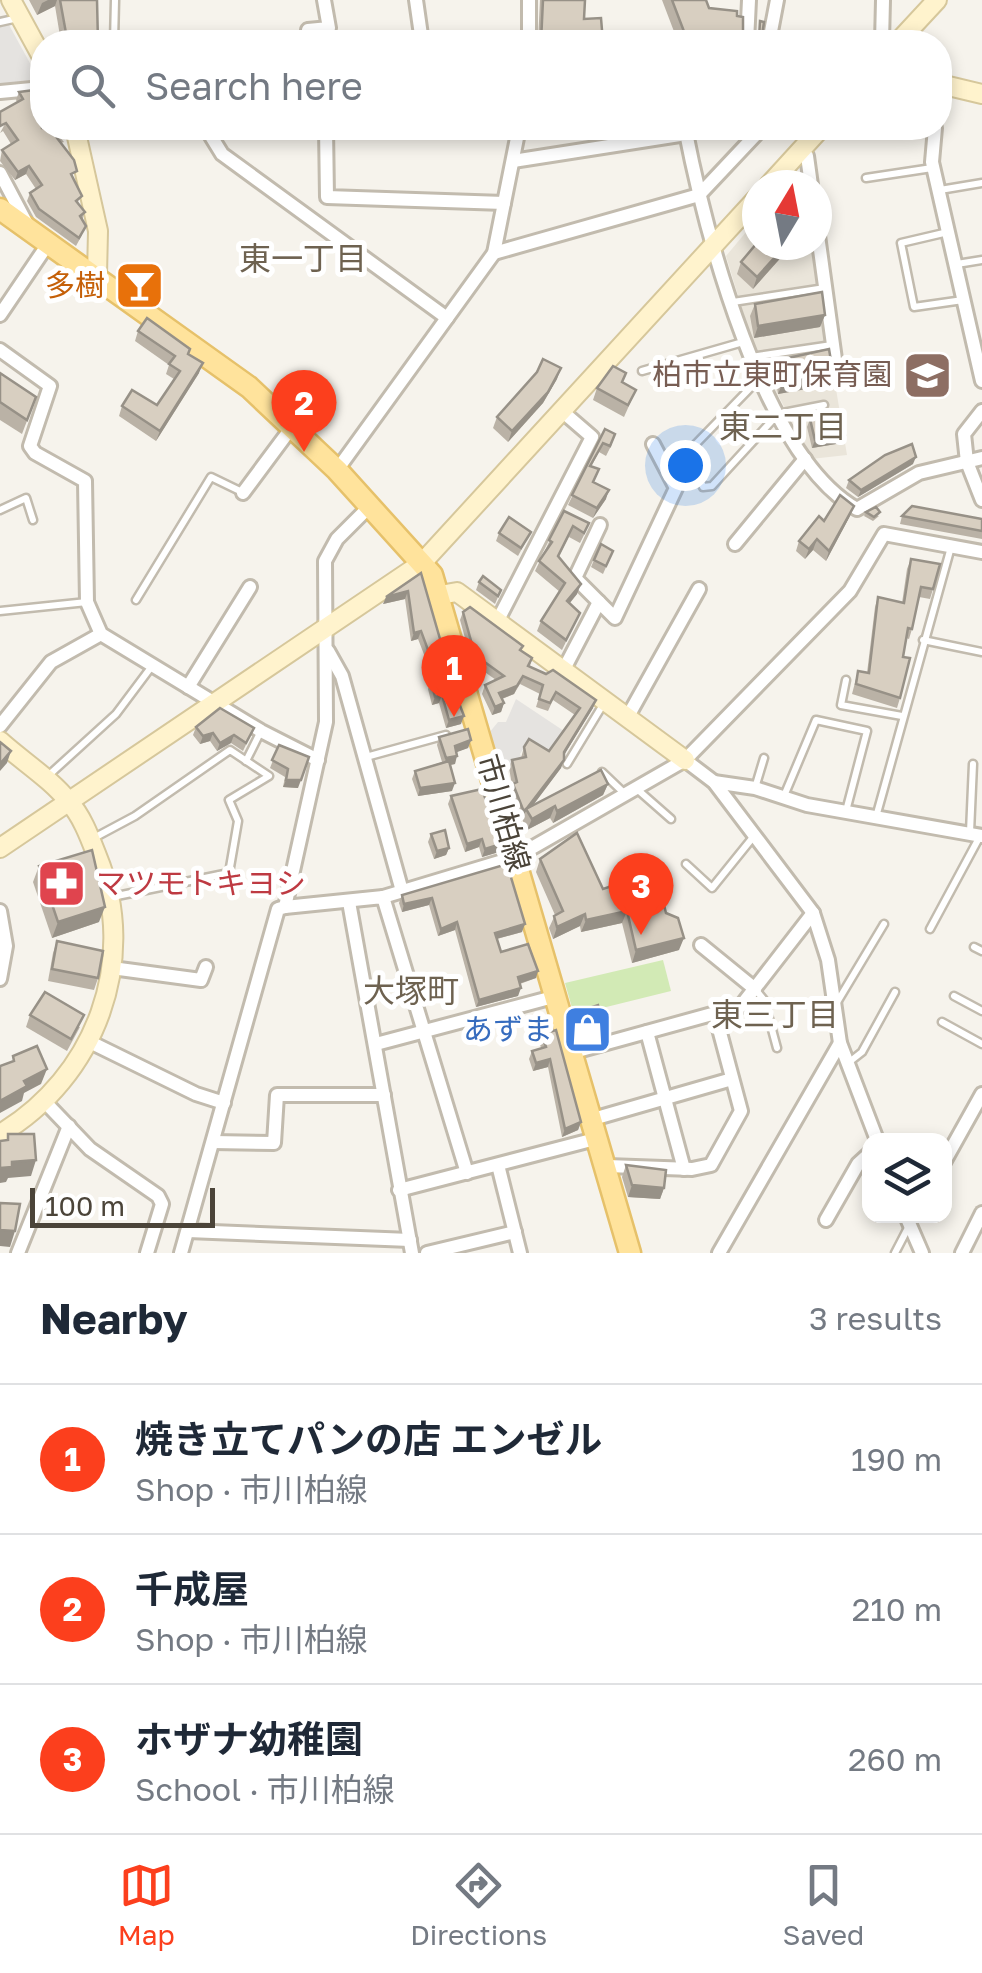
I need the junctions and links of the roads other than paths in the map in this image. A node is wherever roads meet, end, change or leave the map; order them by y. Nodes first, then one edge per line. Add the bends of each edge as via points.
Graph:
1 (115, 0) edge
2 (324, 0) edge
3 (416, 0) edge
4 (529, 0) edge
5 (750, 0) edge
6 (778, 0) edge
7 (884, 0) edge
8 (937, 0) edge
9 (16, 8) edge
10 (0, 22) edge
11 (114, 30) edge
12 (308, 30) edge
13 (420, 30) edge
14 (529, 30) edge
15 (748, 30) edge
16 (772, 30) edge
17 (883, 30) edge
18 (909, 30) edge
19 (30, 35) edge
20 (952, 87) edge
21 (30, 89) edge
22 (0, 92) edge
23 (982, 94) edge
24 (78, 140) edge
25 (213, 140) edge
26 (326, 140) edge
27 (517, 140) edge
28 (630, 140) edge
29 (687, 140) edge
30 (751, 140) edge
31 (810, 140) edge
32 (934, 140) edge
33 (801, 150) junction
34 (513, 161) junction
35 (933, 168) junction
36 (783, 170) edge
37 (809, 170) edge
38 (0, 173) edge
39 (866, 178) dead end
40 (982, 183) edge
41 (938, 190) junction
42 (699, 195) junction
43 (504, 203) junction
44 (0, 208) edge
45 (742, 215) edge
46 (29, 226) junction
47 (948, 232) junction
48 (50, 241) junction
49 (716, 244) junction
50 (494, 253) junction
51 (822, 260) edge
52 (982, 260) edge
53 (956, 264) junction
54 (97, 275) junction
55 (826, 288) junction
56 (964, 300) junction
57 (732, 302) junction
58 (0, 315) edge
59 (447, 318) junction
60 (977, 333) edge
61 (743, 342) junction
62 (833, 345) junction
63 (0, 350) edge
64 (749, 357) junction
65 (642, 371) dead end
66 (758, 380) junction
67 (838, 381) dead end
68 (982, 381) edge
69 (824, 405) dead end
70 (982, 411) edge
71 (562, 412) junction
72 (778, 414) junction
73 (292, 427) junction
74 (653, 444) dead end
75 (982, 458) edge
76 (805, 459) junction
77 (966, 462) junction
78 (338, 470) junction
79 (243, 492) joint
80 (982, 500) edge
81 (371, 505) junction
82 (0, 510) edge
83 (33, 520) dead end
84 (600, 525) dead end
85 (736, 544) dead end
86 (951, 547) junction
87 (982, 552) edge
88 (422, 563) junction
89 (250, 587) dead end
90 (699, 589) dead end
91 (440, 595) junction
92 (136, 600) dead end
93 (87, 602) junction
94 (598, 602) junction
95 (0, 611) edge
96 (496, 622) junction
97 (328, 627) junction
98 (101, 634) junction
99 (923, 640) junction
100 (328, 652) junction
101 (982, 652) edge
102 (152, 666) junction
103 (562, 670) junction
104 (846, 680) dead end
105 (188, 687) junction
106 (214, 702) junction
107 (605, 702) junction
108 (902, 716) junction
109 (627, 718) junction
110 (0, 726) edge
111 (478, 726) junction
112 (260, 732) junction
113 (0, 741) edge
114 (365, 757) junction
115 (764, 758) dead end
116 (318, 760) junction
117 (685, 760) junction
118 (246, 761) junction
119 (567, 764) edge
120 (973, 764) dead end
121 (602, 772) edge
122 (44, 780) junction
123 (714, 782) junction
124 (756, 788) junction
125 (630, 791) junction
126 (783, 797) junction
127 (70, 802) junction
128 (845, 812) junction
129 (876, 818) junction
130 (670, 819) dead end
131 (754, 836) junction
132 (978, 836) edge
133 (91, 840) junction
134 (0, 848) edge
135 (516, 857) junction
136 (686, 864) dead end
137 (402, 892) junction
138 (110, 897) junction
139 (383, 897) junction
140 (349, 902) junction
141 (285, 907) junction
142 (0, 911) edge
143 (813, 912) junction
144 (884, 924) dead end
145 (930, 929) dead end
146 (701, 944) dead end
147 (206, 967) dead end
148 (112, 968) junction
149 (0, 979) edge
150 (754, 990) junction
151 (895, 992) dead end
152 (558, 996) junction
153 (954, 996) dead end
154 (834, 1006) junction
155 (982, 1011) edge
156 (714, 1014) junction
157 (942, 1022) dead end
158 (646, 1032) junction
159 (423, 1034) junction
160 (90, 1042) junction
161 (840, 1043) junction
162 (376, 1044) junction
163 (982, 1044) edge
164 (777, 1048) dead end
165 (574, 1052) junction
166 (847, 1064) junction
167 (732, 1080) junction
168 (982, 1094) edge
169 (384, 1095) junction
170 (664, 1098) junction
171 (44, 1102) junction
172 (224, 1103) junction
173 (69, 1126) junction
174 (596, 1128) junction
175 (874, 1133) edge
176 (0, 1134) edge
177 (213, 1142) junction
178 (952, 1148) edge
179 (862, 1160) edge
180 (498, 1165) junction
181 (606, 1166) junction
182 (684, 1169) junction
183 (467, 1173) junction
184 (399, 1190) junction
185 (982, 1213) edge
186 (826, 1220) dead end
187 (908, 1223) edge
188 (911, 1223) edge
189 (188, 1231) junction
190 (515, 1232) junction
191 (411, 1247) edge
192 (18, 1253) edge
193 (147, 1253) edge
194 (181, 1253) edge
195 (427, 1253) edge
196 (520, 1253) edge
197 (630, 1253) edge
198 (719, 1253) edge
199 (896, 1253) edge
200 (922, 1253) edge
201 (962, 1253) edge

1 - 11 lane
2 - 12 street via 329,28
3 - 13 street
4 - 14 street
5 - 15 street
6 - 16 street
7 - 17 street
8 - 18 street
9 - 10 lane
9 - 19 street
20 - 23 street
21 - 22 street
24 - 54 street via 98,231
25 - 59 street via 222,154
26 - 43 street via 327,197
27 - 34 street
28 - 34 street
29 - 42 street
30 - 42 street
31 - 33 street
32 - 35 street
33 - 36 street
33 - 37 street
34 - 43 street
35 - 39 lane
35 - 41 street
38 - 46 street
40 - 41 lane
41 - 47 street
42 - 49 street
42 - 50 street
43 - 50 street
44 - 46 main road, 市川柏線
45 - 49 street
46 - 48 main road, 市川柏線
47 - 53 street
47 - 56 lane via 901,243 914,307
48 - 54 main road, 市川柏線
48 - 58 street
49 - 57 street
49 - 71 street
50 - 59 street
51 - 55 street
52 - 53 lane
53 - 56 street
54 - 73 main road, 市川柏線 via 249,387
55 - 57 lane
55 - 62 street
56 - 60 street
57 - 61 street
59 - 78 street
60 - 68 street
61 - 64 street
61 - 65 lane
62 - 64 lane
62 - 67 street
63 - 93 street via 50,386 30,446 84,481
64 - 66 street
66 - 72 street
66 - 72 lane via 689,451 703,487 712,486
69 - 72 lane
70 - 77 street via 964,434
71 - 88 street
71 - 96 street via 592,437
72 - 76 street
73 - 78 main road, 市川柏線
73 - 79 street
74 - 94 street via 676,488 615,618
75 - 77 street
76 - 77 street via 832,495 857,508 920,472
76 - 85 street
77 - 80 street
78 - 81 main road, 市川柏線
79 - 92 lane via 212,477
81 - 88 main road, 市川柏線
81 - 97 street via 325,561
82 - 83 lane via 26,498
84 - 94 street via 575,578
86 - 87 street
86 - 99 lane
86 - 117 street via 884,534 850,591
88 - 91 main road, 市川柏線
88 - 97 street
89 - 105 street
90 - 109 street
91 - 96 street via 457,592
91 - 111 main road, 市川柏線
93 - 95 lane
93 - 98 street
94 - 103 street
96 - 103 street
97 - 100 street
97 - 106 street
98 - 102 street
98 - 110 street via 51,662
99 - 101 lane
99 - 108 lane
100 - 114 street via 342,676
100 - 116 street
102 - 105 street
102 - 122 lane via 116,714
103 - 107 street
104 - 108 lane via 841,705
105 - 106 street
106 - 112 street
106 - 127 street
107 - 109 street
107 - 119 lane
108 - 129 lane
109 - 117 street
111 - 114 lane
111 - 135 main road, 市川柏線
112 - 116 street
112 - 118 lane
113 - 122 street
114 - 137 street
115 - 124 lane
116 - 141 street
117 - 123 street
117 - 125 street
118 - 133 lane via 230,750
118 - 138 lane via 269,776 229,800 238,821 229,873
120 - 132 lane
121 - 125 lane
122 - 127 street
123 - 124 street
123 - 131 street
124 - 126 street
125 - 130 lane
125 - 135 street
126 - 128 street
126 - 128 lane via 816,720 867,732
127 - 133 street
127 - 134 street
128 - 129 street
129 - 132 street
131 - 136 lane via 712,888
131 - 143 street
132 - 145 lane
133 - 138 street
135 - 137 street
135 - 152 main road, 市川柏線
137 - 139 street
138 - 148 street
139 - 140 street
139 - 159 street
140 - 141 street
140 - 162 street
141 - 172 street via 278,909
142 - 149 street via 6,946
143 - 150 street
143 - 154 street
144 - 154 lane
146 - 150 street
147 - 148 street via 201,980
148 - 160 street
150 - 156 street via 741,1006
150 - 164 lane via 764,1000
151 - 166 lane via 862,1052
152 - 159 street
152 - 165 main road, 市川柏線
153 - 155 lane
154 - 161 street
156 - 158 street
156 - 167 street
157 - 163 lane
158 - 165 street
158 - 170 street
159 - 162 street
159 - 183 street
160 - 171 street
160 - 172 street
161 - 166 street
161 - 198 street
162 - 169 street
165 - 174 main road, 市川柏線
166 - 175 street
167 - 170 street
167 - 182 street via 741,1111 710,1165
168 - 178 street
169 - 177 street via 277,1095 274,1143
169 - 184 street
170 - 174 street
170 - 182 street
171 - 173 street
171 - 176 street
172 - 177 street
173 - 192 street
173 - 193 street via 90,1149 158,1196 162,1204
174 - 180 street
174 - 181 main road, 市川柏線
177 - 189 street
179 - 186 street
180 - 183 street
180 - 190 street
181 - 182 street
181 - 197 main road, 市川柏線
183 - 184 street
184 - 191 street
185 - 201 street
187 - 199 lane
188 - 200 street
189 - 191 street
189 - 194 street
190 - 195 street
190 - 196 street

